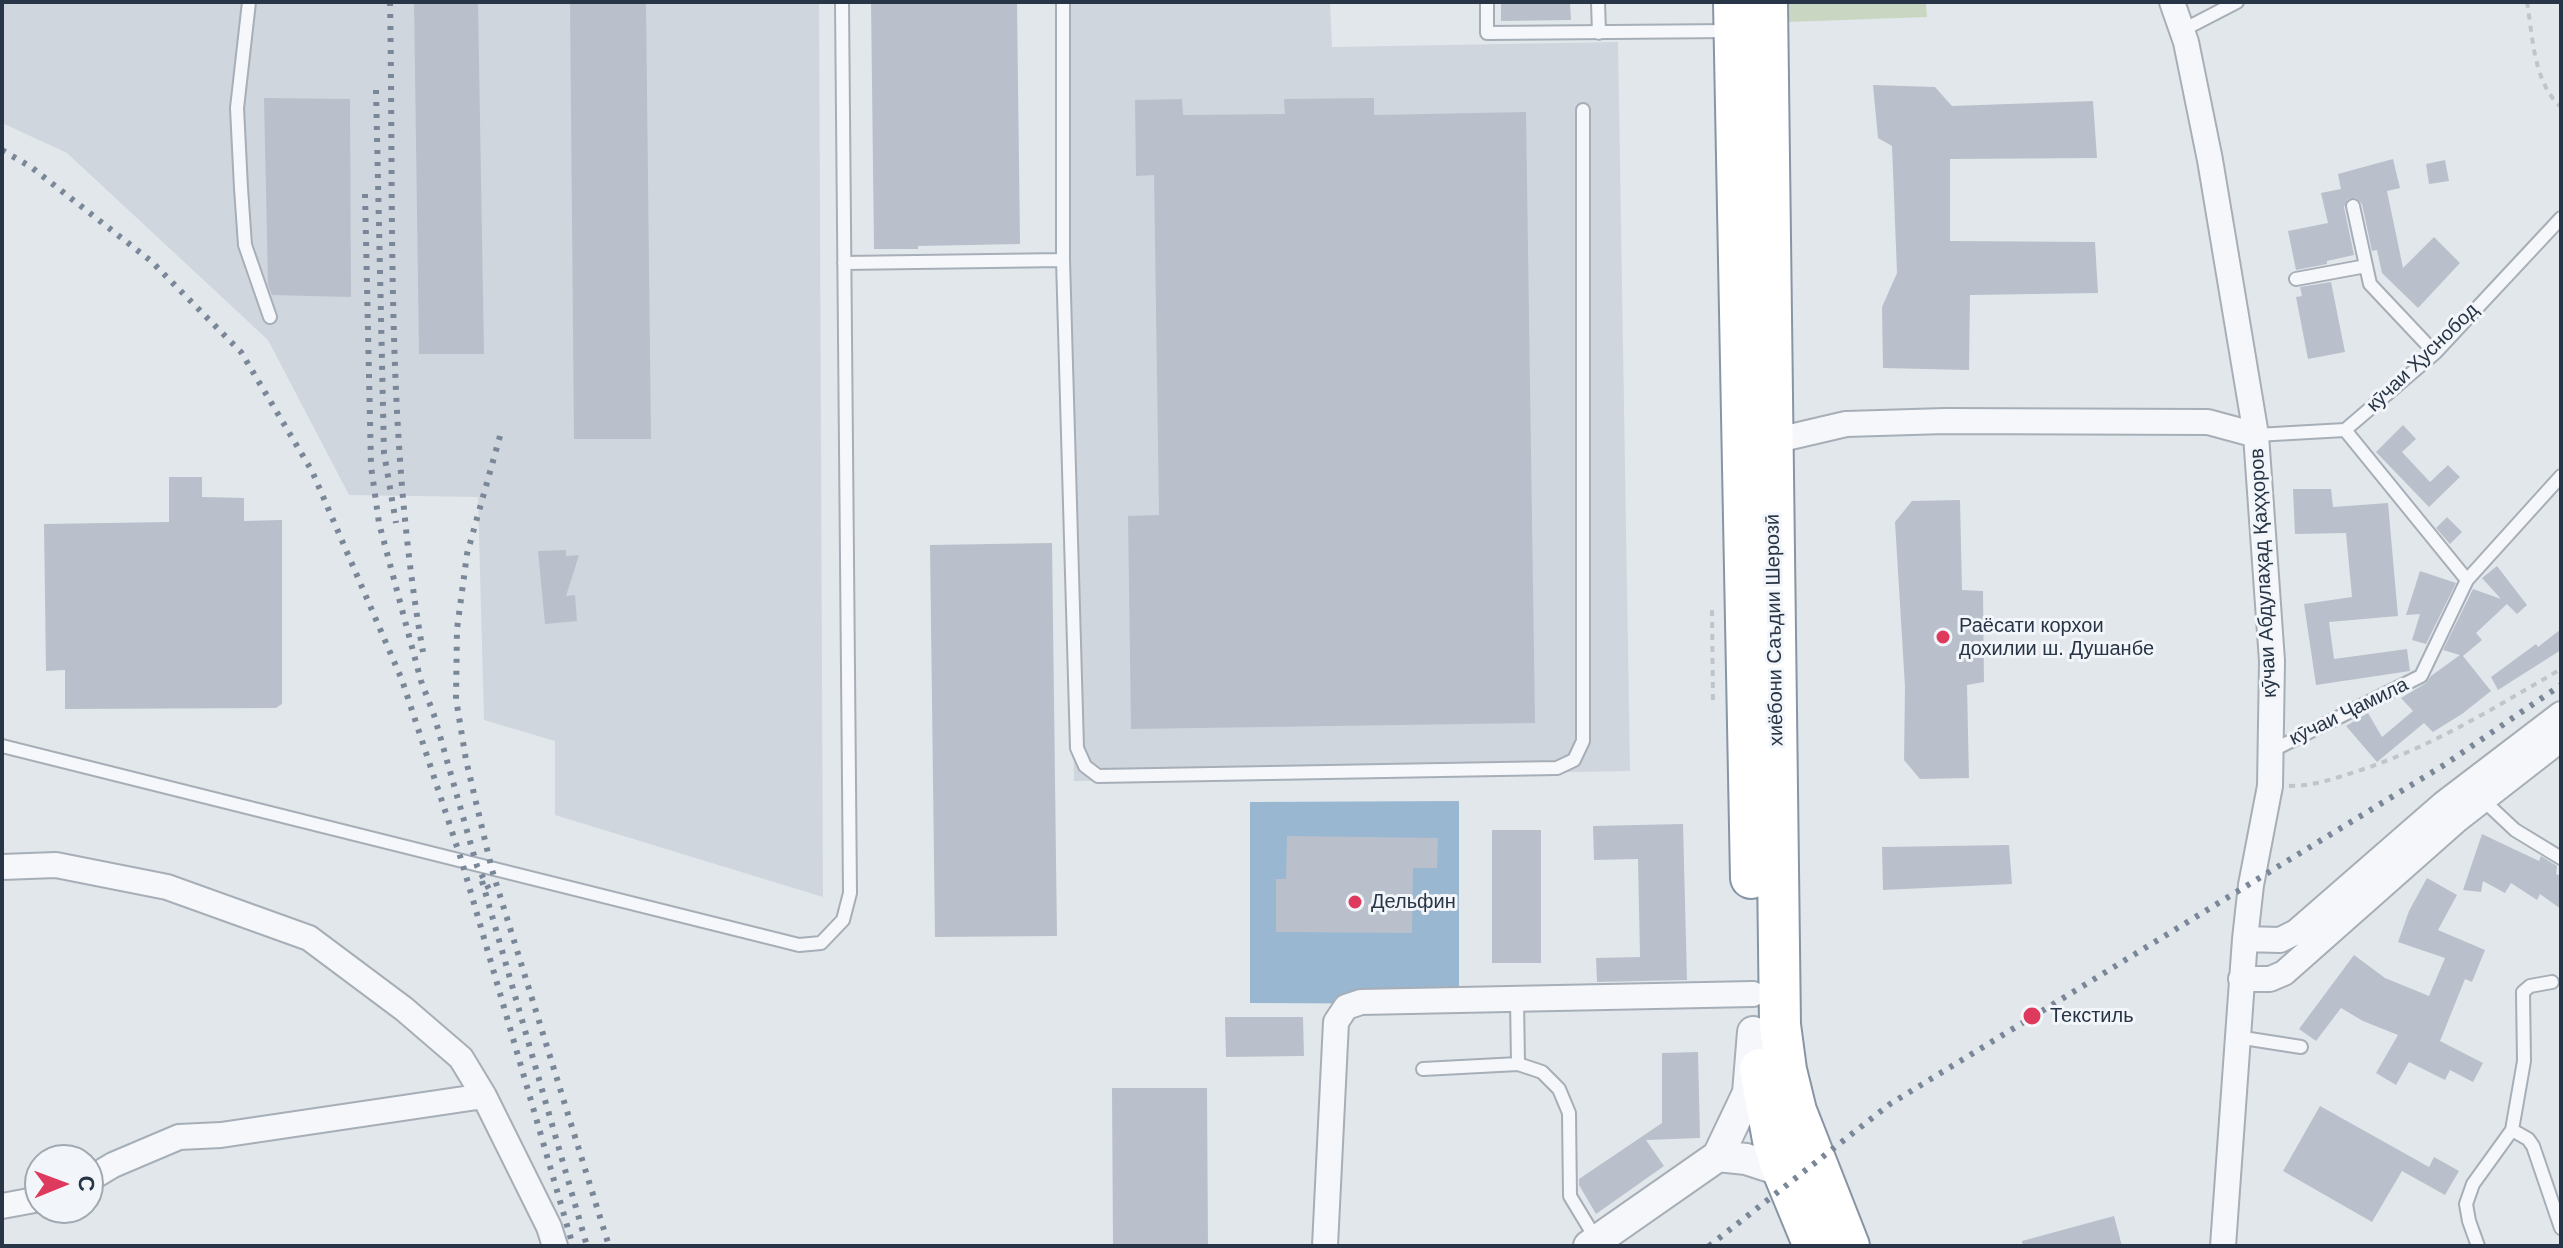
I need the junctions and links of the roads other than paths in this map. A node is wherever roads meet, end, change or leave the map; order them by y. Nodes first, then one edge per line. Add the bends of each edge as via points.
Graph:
1 (249, 2) edge
2 (842, 2) edge
3 (1063, 2) edge
4 (1487, 2) edge
5 (1598, 2) edge
6 (1767, 2) edge
7 (2172, 2) edge
8 (2237, 2) edge
9 (1734, 16) edge
10 (2183, 30) junction
11 (1599, 33) junction
12 (1583, 110) dead end
13 (2353, 206) dead end
14 (2561, 218) edge
15 (1063, 260) junction
16 (844, 263) junction
17 (2366, 266) junction
18 (2296, 279) dead end
19 (270, 317) dead end
20 (2435, 353) junction
21 (2345, 430) junction
22 (2256, 435) junction
23 (1773, 441) junction
24 (2561, 476) edge
25 (2467, 580) junction
26 (2561, 714) edge
27 (2561, 739) edge
28 (2, 746) edge
29 (2271, 751) junction
30 (2482, 799) junction
31 (2561, 858) edge
32 (2, 867) edge
33 (2245, 939) junction
34 (2241, 979) junction
35 (2552, 982) dead end
36 (1517, 999) junction
37 (1753, 1013) junction
38 (2237, 1037) junction
39 (2301, 1047) dead end
40 (1518, 1064) junction
41 (1423, 1069) dead end
42 (484, 1096) junction
43 (2512, 1130) junction
44 (1718, 1156) junction
45 (104, 1170) edge
46 (1783, 1171) junction
47 (24, 1202) edge
48 (2, 1206) edge
49 (2561, 1228) edge
50 (1593, 1243) edge
51 (1820, 1245) edge
52 (555, 1246) edge
53 (1325, 1246) edge
54 (2223, 1246) edge
55 (2478, 1246) edge

1 - 19 lane via 237,108 241,188 245,245
2 - 16 lane
3 - 15 lane
4 - 11 lane via 1487,33
5 - 11 lane
6 - 23 highway, хиёбони Саъдии Шерозӣ
7 - 10 street, кӯчаи Абдулаҳад Қаҳҳоров
8 - 10 lane
9 - 11 lane
9 - 37 highway, хиёбони Саъдии Шерозӣ
10 - 22 street, кӯчаи Абдулаҳад Қаҳҳоров
12 - 15 lane via 1583,741 1574,760 1557,768 1098,776 1085,766 1077,748
13 - 17 lane
14 - 20 lane, кӯчаи Ҳуснобод
15 - 16 lane
16 - 28 lane via 850,893 843,920 821,943 799,945
17 - 18 lane
17 - 20 lane via 2370,284
20 - 21 lane, кӯчаи Ҳуснобод
21 - 22 lane
21 - 25 lane
22 - 23 street via 2208,422 1945,421 1846,424
22 - 29 street, кӯчаи Абдулаҳад Қаҳҳоров via 2272,661
23 - 51 highway, хиёбони Саъдии Шерозӣ via 1780,1025
24 - 25 lane, кӯчаи Ҷамила
25 - 29 lane, кӯчаи Ҷамила via 2421,676
26 - 33 street via 2443,804 2296,932 2280,940
27 - 30 street
29 - 33 street, кӯчаи Абдулаҳад Қаҳҳоров
30 - 31 lane via 2515,830
30 - 34 street via 2284,973 2270,979
32 - 42 street via 56,865 167,887 309,938 461,1058
33 - 34 street, кӯчаи Абдулаҳад Қаҳҳоров
34 - 38 street, кӯчаи Абдулаҳад Қаҳҳоров
35 - 43 lane via 2523,992 2524,1061
36 - 37 street
36 - 40 lane
36 - 53 street via 1361,1002 1346,1007 1336,1022
37 - 44 street via 1748,1093
37 - 46 highway, хиёбони Саъдии Шерозӣ via 1773,1140
38 - 39 lane
38 - 54 street, кӯчаи Абдулаҳад Қаҳҳоров
40 - 41 lane
40 - 50 lane via 1542,1072 1559,1089 1569,1113 1570,1196
42 - 45 street via 179,1137
42 - 52 street
43 - 49 lane via 2533,1146
43 - 55 lane via 2468,1194 2466,1213
44 - 46 street
44 - 50 street
46 - 51 highway, хиёбони Саъдии Шерозӣ
47 - 48 street

